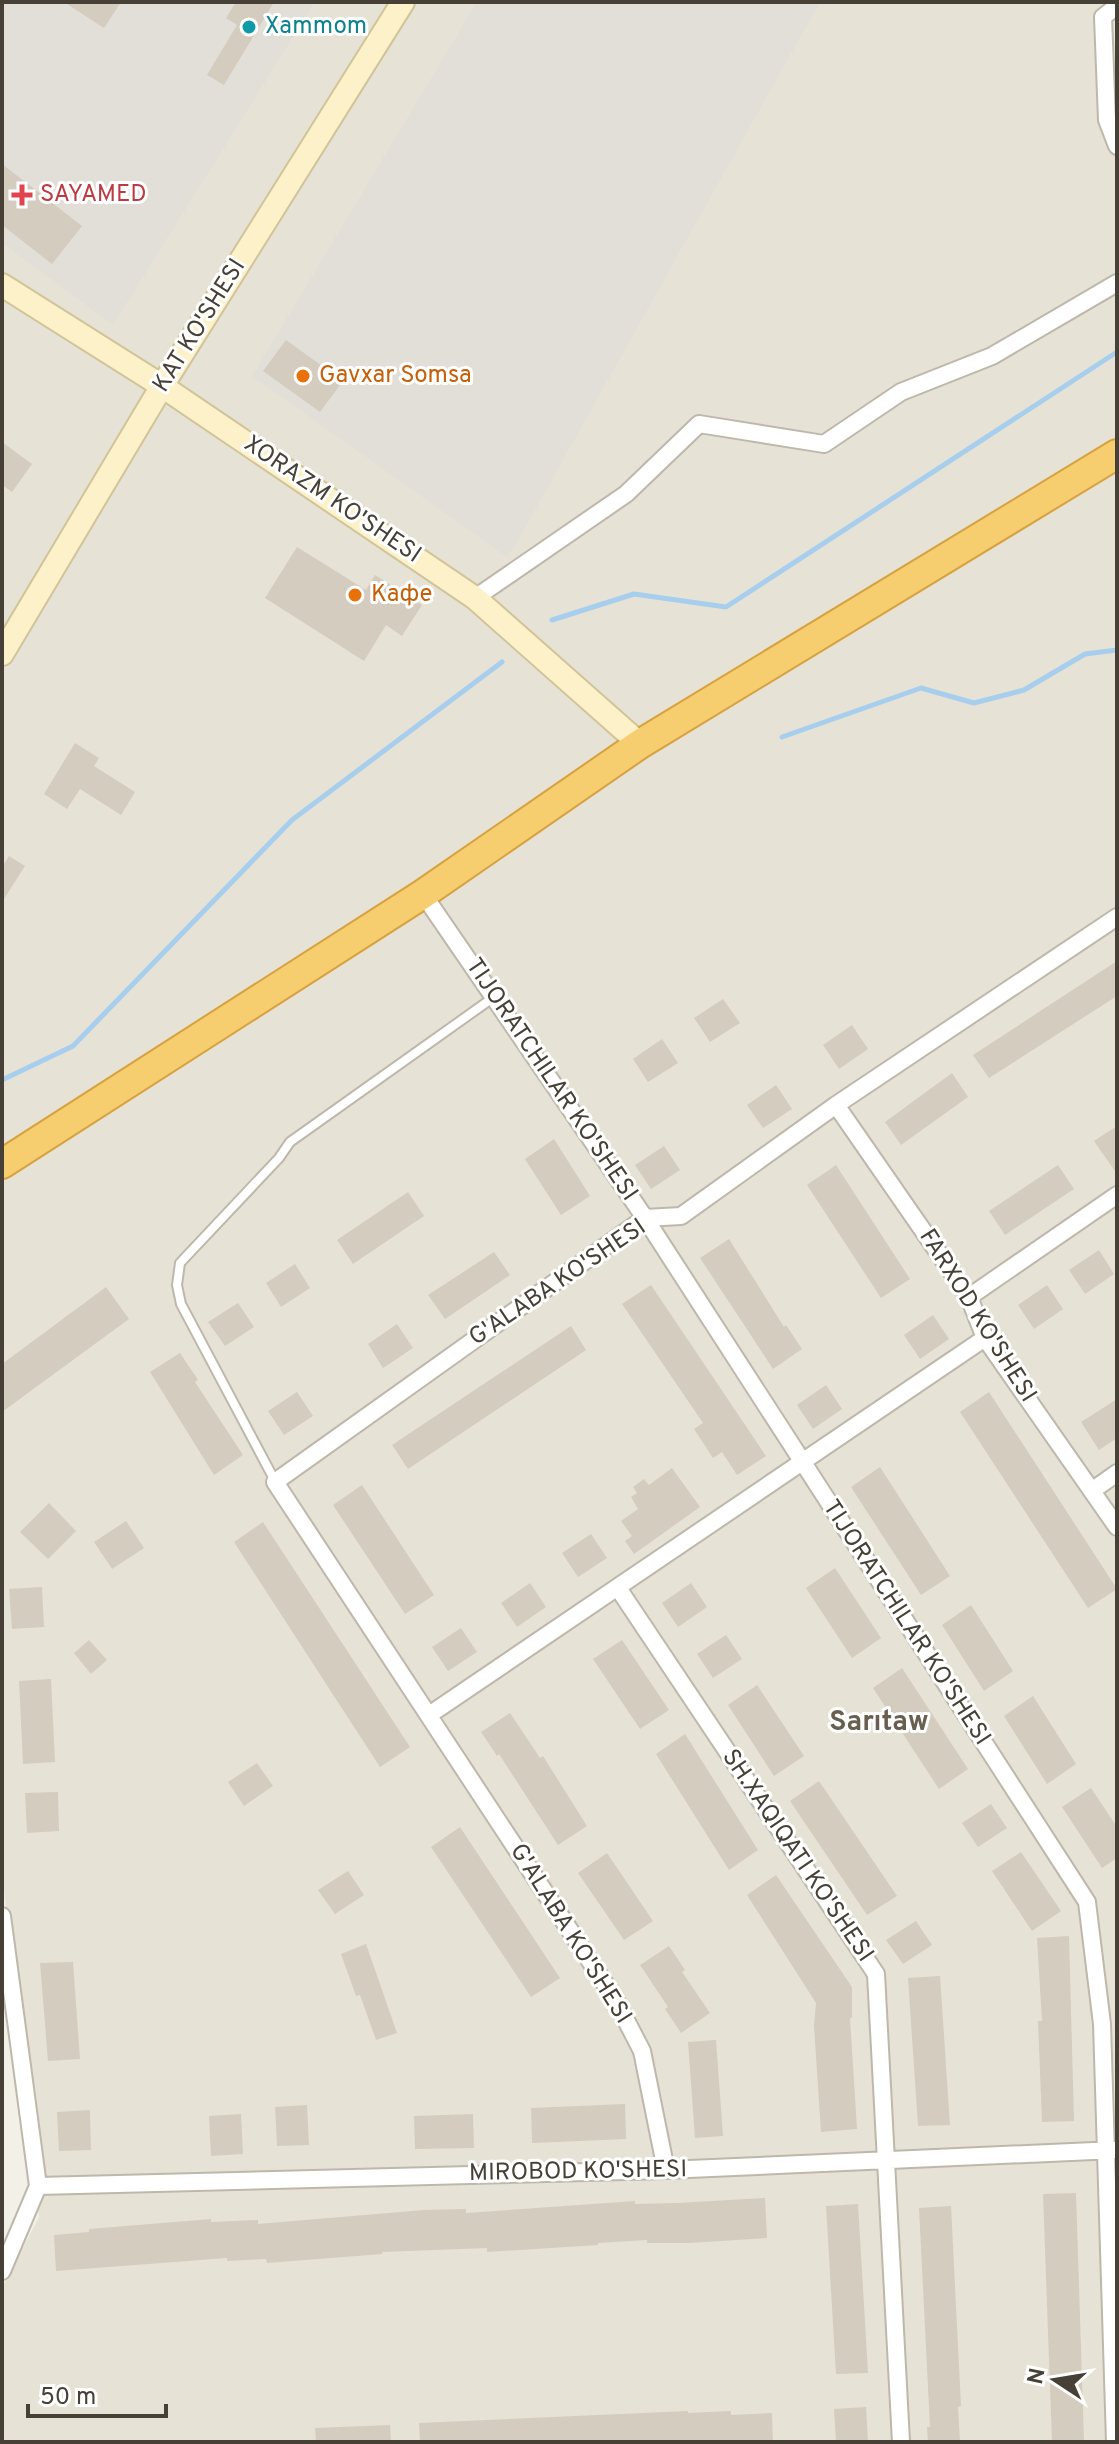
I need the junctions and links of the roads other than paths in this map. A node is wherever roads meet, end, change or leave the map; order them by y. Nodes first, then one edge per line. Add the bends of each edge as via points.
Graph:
1 (403, 2) edge
2 (1117, 6) edge
3 (1117, 146) edge
4 (1117, 283) edge
5 (2, 285) edge
6 (162, 386) junction
7 (1117, 454) edge
8 (475, 598) junction
9 (2, 654) edge
10 (640, 744) junction
11 (423, 894) junction
12 (1117, 917) edge
13 (494, 997) junction
14 (836, 1105) junction
15 (2, 1164) edge
16 (1117, 1195) edge
17 (645, 1218) junction
18 (969, 1297) junction
19 (985, 1338) junction
20 (801, 1461) junction
21 (1117, 1473) edge
22 (275, 1482) junction
23 (1093, 1490) junction
24 (1117, 1527) edge
25 (618, 1588) junction
26 (429, 1715) junction
27 (2, 1916) edge
28 (1112, 2151) edge
29 (888, 2162) junction
30 (666, 2170) junction
31 (38, 2186) junction
32 (2, 2271) edge
33 (901, 2442) edge
34 (1115, 2442) edge

1 - 6 street, KAT KO'SHESI
2 - 3 street via 1103,17 1107,120
4 - 8 street via 992,356 901,392 824,444 699,424 626,494
5 - 6 street, XORAZM KO'SHESI
6 - 8 street, XORAZM KO'SHESI
6 - 9 street, KAT KO'SHESI
7 - 10 highway
8 - 10 street, XORAZM KO'SHESI
10 - 11 highway
11 - 13 street, TIJORATCHILAR KO'SHESI
11 - 15 highway
12 - 14 street, G'ALABA KO'SHESI
13 - 17 street, TIJORATCHILAR KO'SHESI
13 - 22 lane via 290,1142 180,1263 181,1304
14 - 17 street, G'ALABA KO'SHESI via 681,1216
14 - 18 street, FARXOD KO'SHESI
16 - 18 street
17 - 20 street, TIJORATCHILAR KO'SHESI
17 - 22 street, G'ALABA KO'SHESI
18 - 19 street, FARXOD KO'SHESI
19 - 20 street
19 - 23 street, FARXOD KO'SHESI
20 - 25 street
20 - 28 street, TIJORATCHILAR KO'SHESI via 1087,1902
21 - 23 street
22 - 26 street, G'ALABA KO'SHESI
23 - 24 street, FARXOD KO'SHESI
25 - 26 street
25 - 29 street, SH.XAQIQATI KO'SHESI via 876,1974
26 - 30 street, G'ALABA KO'SHESI via 615,1999 642,2051
27 - 31 street
28 - 29 street, MIROBOD KO'SHESI
28 - 34 street, TIJORATCHILAR KO'SHESI
29 - 30 street, MIROBOD KO'SHESI
29 - 33 street, SH.XAQIQATI KO'SHESI
30 - 31 street, MIROBOD KO'SHESI
31 - 32 street

